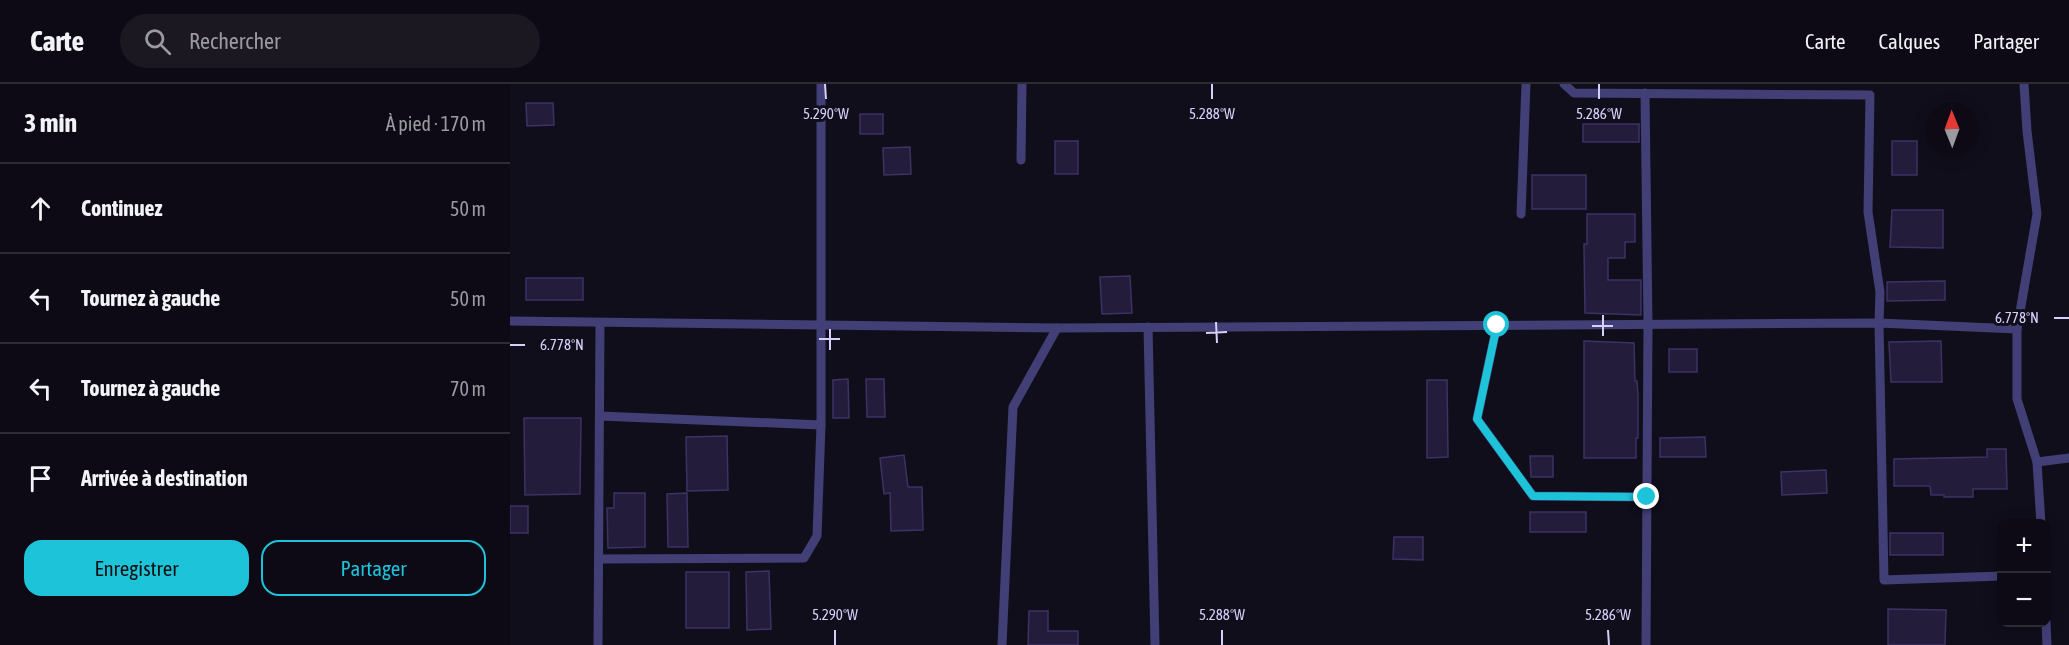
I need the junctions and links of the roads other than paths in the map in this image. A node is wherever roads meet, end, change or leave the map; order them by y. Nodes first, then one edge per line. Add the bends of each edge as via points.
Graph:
1 (821, 84) edge
2 (1022, 84) edge
3 (1526, 84) edge
4 (1564, 84) edge
5 (2024, 84) edge
6 (1645, 93) junction
7 (1021, 160) dead end
8 (1521, 214) dead end
9 (510, 321) edge
10 (1879, 323) junction
11 (600, 324) junction
12 (820, 325) junction
13 (1497, 325) junction
14 (1648, 325) junction
15 (1148, 327) junction
16 (1057, 328) junction
17 (2017, 329) junction
18 (600, 416) junction
19 (821, 424) junction
20 (2069, 458) edge
21 (2037, 462) junction
22 (1647, 497) junction
23 (2041, 519) edge
24 (599, 559) junction
25 (1997, 576) edge
26 (2046, 627) edge
27 (598, 645) edge
28 (1002, 645) edge
29 (1155, 645) edge
30 (1646, 645) edge
31 (2047, 645) edge

1 - 12 street
2 - 7 street
3 - 8 street
4 - 6 street via 1574,93
5 - 17 street via 2037,214
6 - 10 street via 1870,95 1868,212 1880,292
6 - 14 street
9 - 11 street
10 - 14 street
10 - 17 street
10 - 25 street via 1884,580
11 - 12 street
11 - 18 street
12 - 16 street
12 - 19 street
13 - 14 street
13 - 15 street
13 - 22 street via 1477,419 1533,496
14 - 22 street
15 - 16 street
15 - 29 street
16 - 28 street via 1013,407
17 - 21 street via 2017,399
18 - 19 street
18 - 24 street
19 - 24 street via 817,536 804,558
20 - 21 street
21 - 23 street
22 - 30 street
24 - 27 street
26 - 31 street

